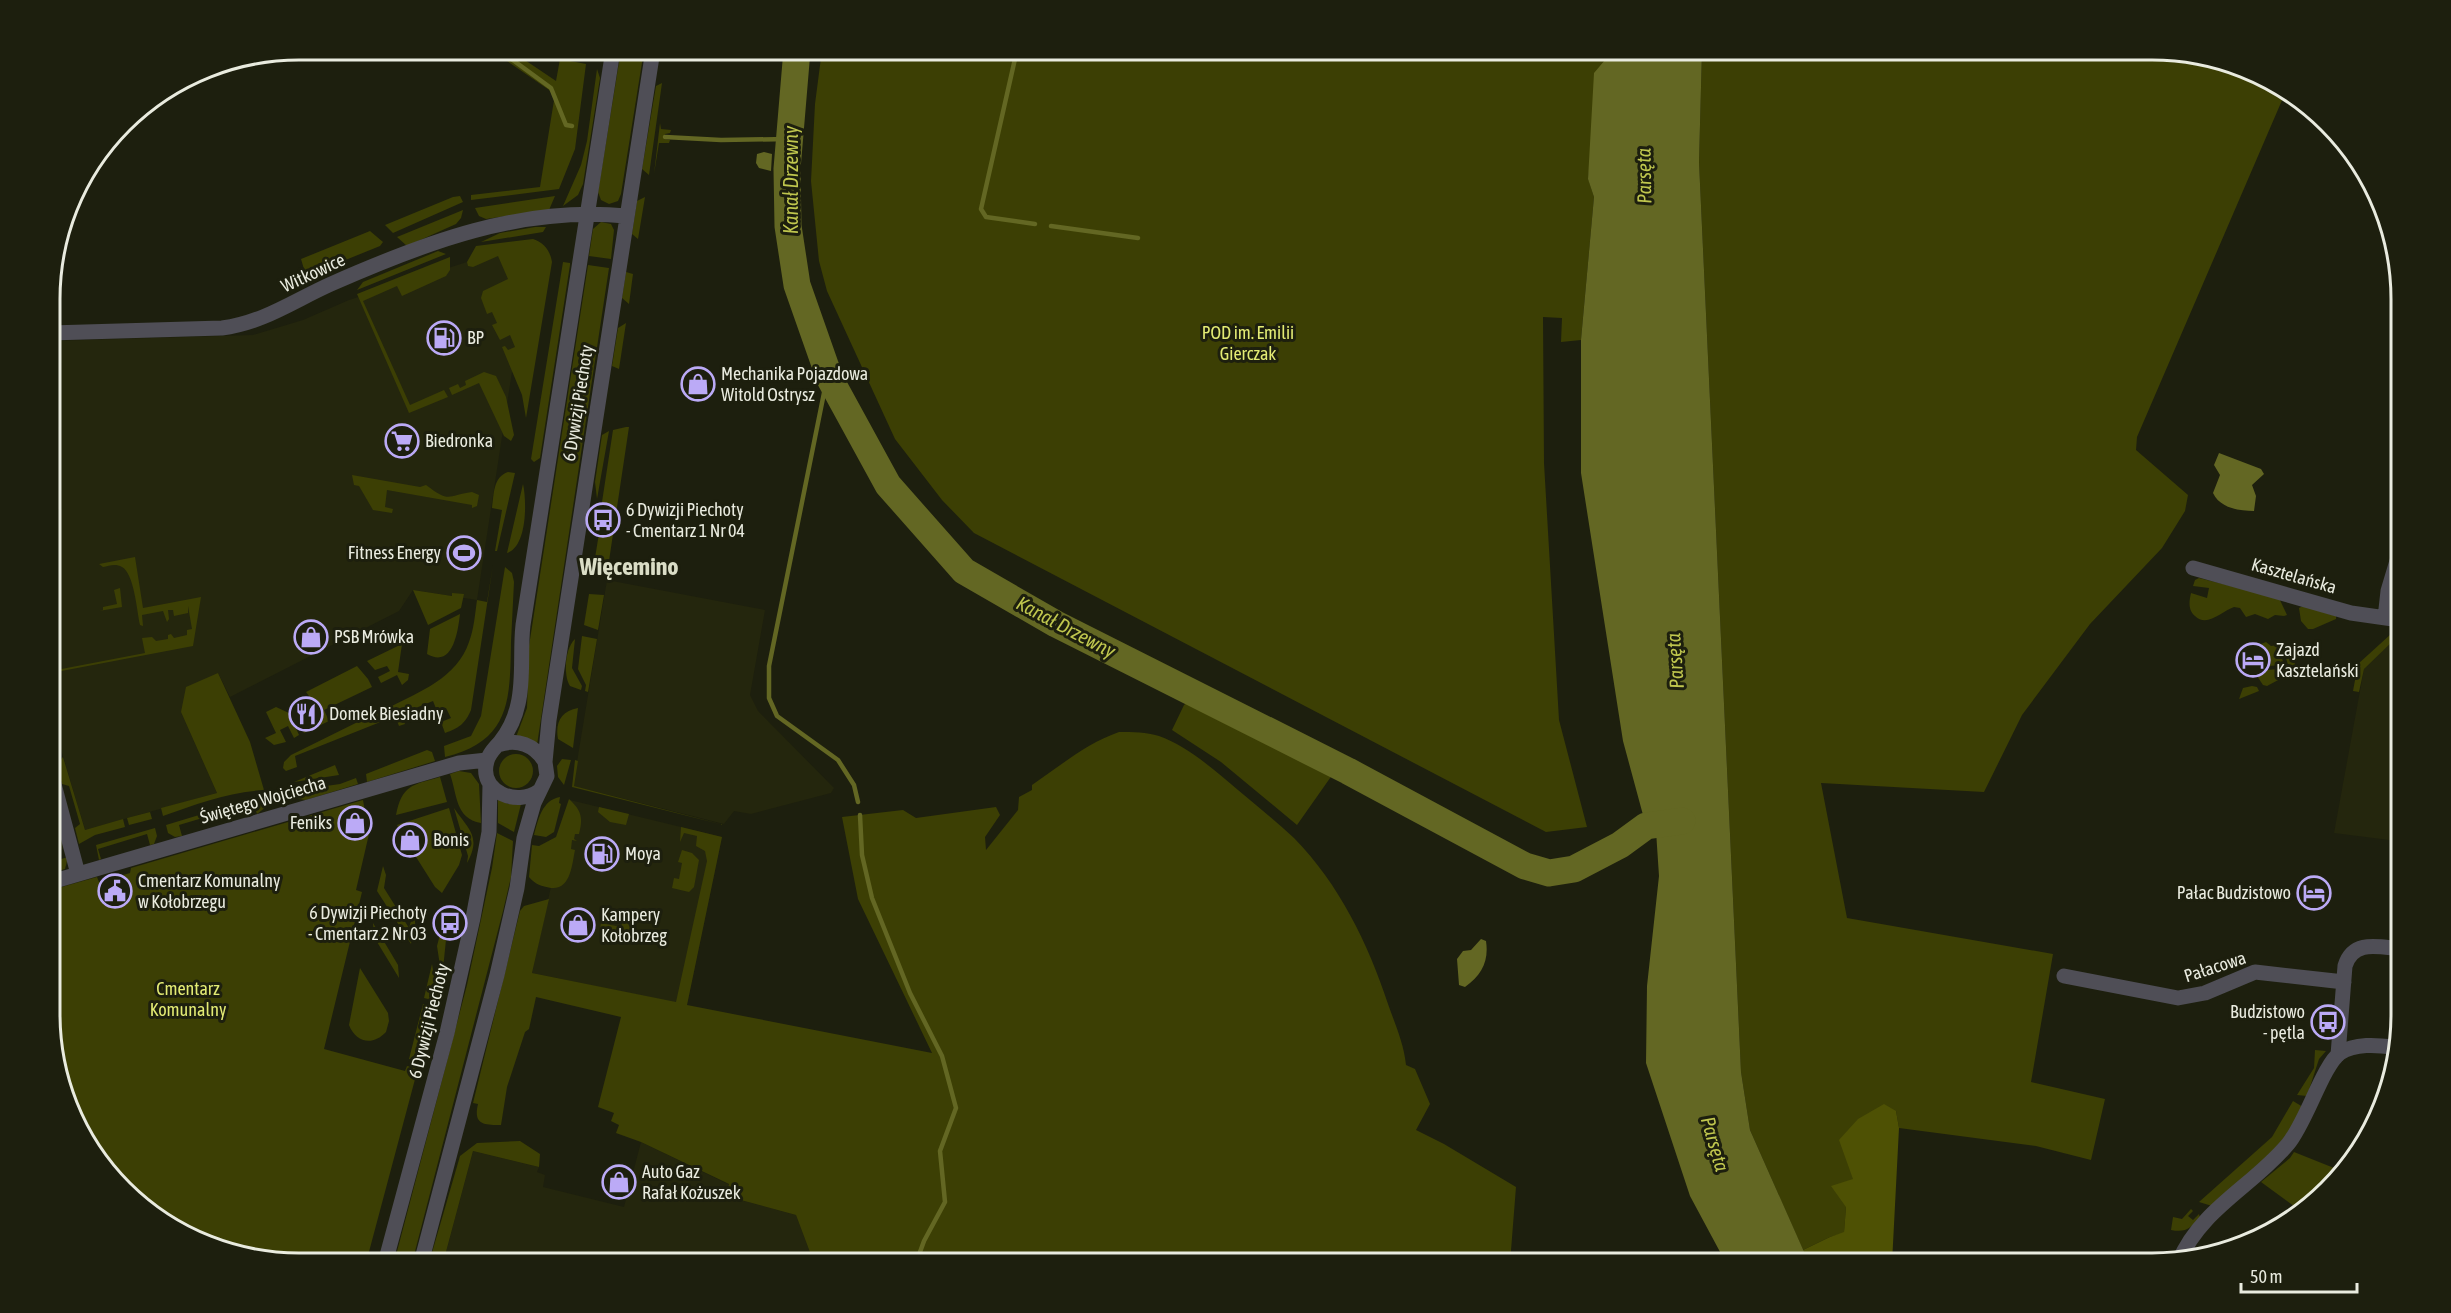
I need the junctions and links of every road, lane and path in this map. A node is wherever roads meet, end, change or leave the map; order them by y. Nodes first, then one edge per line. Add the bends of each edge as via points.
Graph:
1 (611, 60) edge
2 (651, 60) edge
3 (587, 213) junction
4 (626, 216) junction
5 (60, 333) edge
6 (2193, 568) dead end
7 (2391, 581) edge
8 (2385, 618) junction
9 (2391, 619) edge
10 (498, 745) junction
11 (487, 760) junction
12 (545, 762) junction
13 (490, 784) junction
14 (539, 791) junction
15 (60, 807) edge
16 (78, 874) junction
17 (60, 879) edge
18 (2391, 948) edge
19 (2064, 976) dead end
20 (2344, 982) junction
21 (2389, 1047) edge
22 (2338, 1055) junction
23 (2184, 1251) edge
24 (388, 1253) edge
25 (424, 1253) edge

1 - 3 street, 6 Dywizji Piechoty
2 - 4 street, 6 Dywizji Piechoty
3 - 4 street, Witkowice
3 - 5 street, Witkowice via 470,230 342,279 242,326
3 - 10 street, 6 Dywizji Piechoty via 523,625 518,705 511,726
4 - 12 street, 6 Dywizji Piechoty
6 - 8 street, Kasztelańska
7 - 8 street
8 - 9 street, Kasztelańska
10 - 11 street, 6 Dywizji Piechoty
10 - 12 street via 525,744
11 - 13 street, 6 Dywizji Piechoty
11 - 16 street, Świętego Wojciecha via 459,763
12 - 14 street, 6 Dywizji Piechoty via 547,776
13 - 14 street via 502,795 516,799
13 - 24 street, 6 Dywizji Piechoty via 489,832 473,918 447,1033
14 - 25 street, 6 Dywizji Piechoty via 524,838 517,888 496,975
15 - 16 street
16 - 17 street, Świętego Wojciecha
18 - 20 street via 2369,945 2354,951 2346,962
19 - 20 street, Pałacowa via 2178,998 2205,993 2255,972
20 - 22 street
21 - 22 street via 2360,1046
22 - 23 street via 2289,1143 2205,1220

